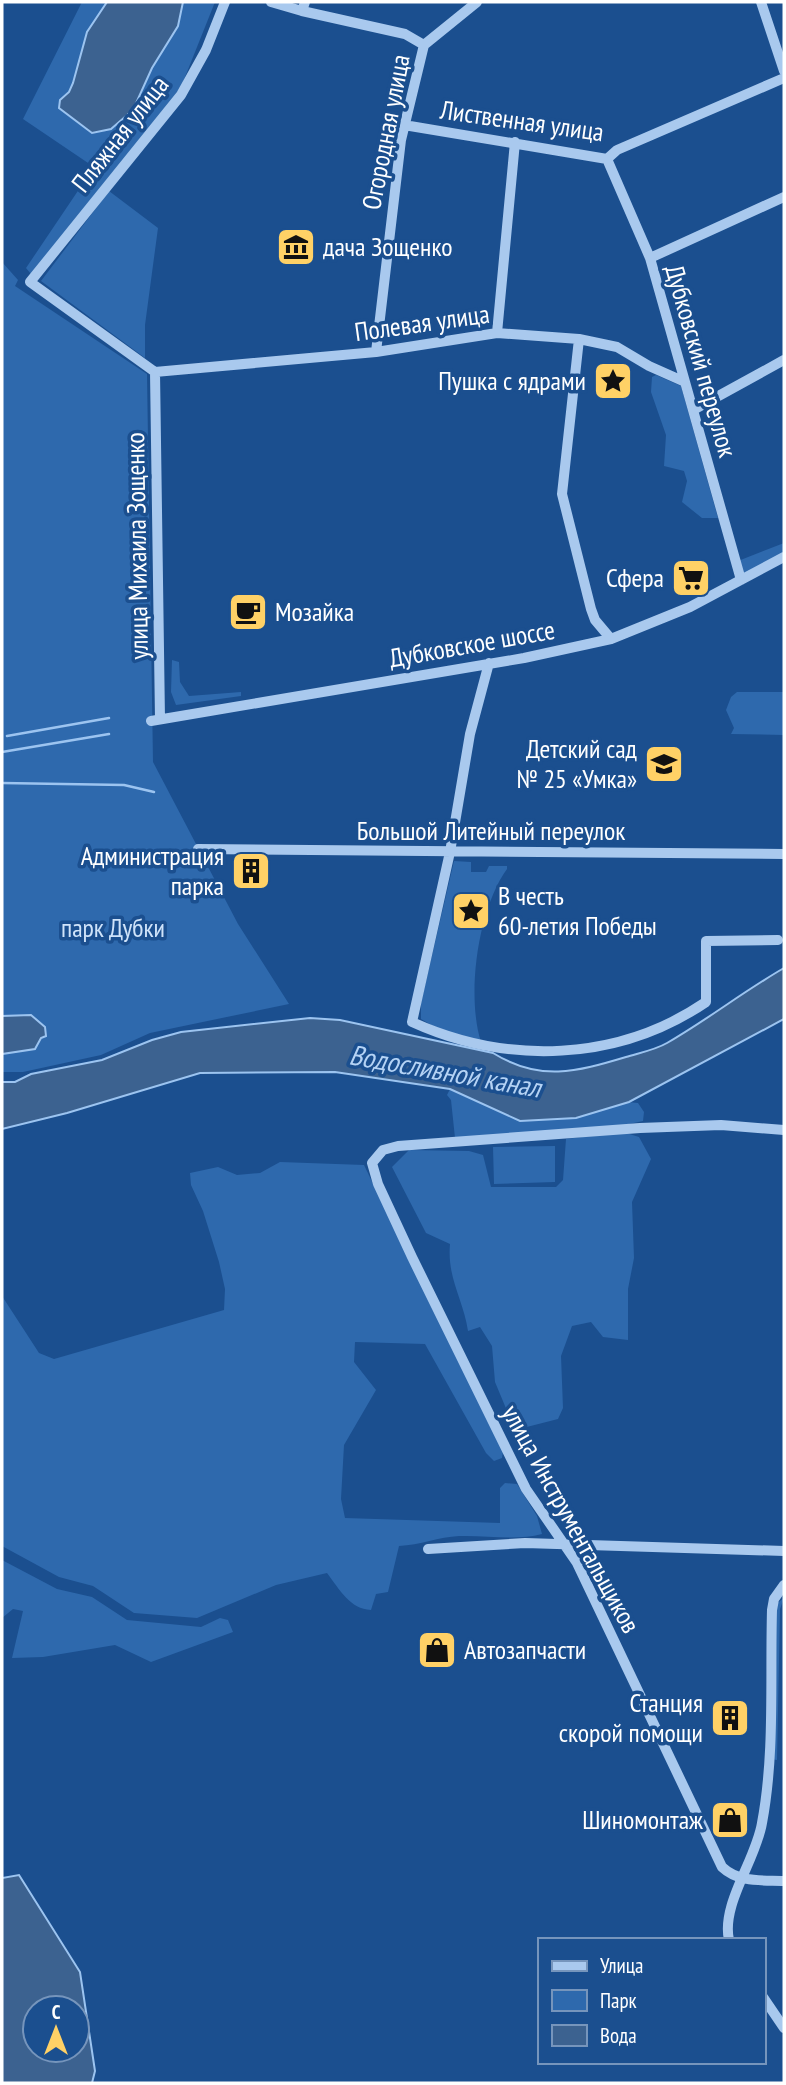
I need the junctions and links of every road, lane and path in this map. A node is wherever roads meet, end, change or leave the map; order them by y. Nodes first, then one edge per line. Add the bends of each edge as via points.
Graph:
1 (225, 2) edge
2 (271, 2) edge
3 (477, 2) edge
4 (761, 2) edge
5 (304, 7) edge
6 (424, 45) junction
7 (784, 71) edge
8 (784, 78) edge
9 (404, 125) junction
10 (515, 142) junction
11 (607, 159) junction
12 (784, 197) edge
13 (650, 258) junction
14 (498, 333) junction
15 (579, 339) junction
16 (376, 352) junction
17 (784, 360) edge
18 (155, 372) junction
19 (685, 382) junction
20 (693, 410) junction
21 (784, 557) edge
22 (741, 580) junction
23 (611, 639) junction
24 (489, 663) junction
25 (155, 720) joint
26 (198, 849) dead end
27 (450, 852) junction
28 (784, 854) edge
29 (778, 940) dead end
30 (784, 1129) edge
31 (566, 1544) junction
32 (428, 1549) dead end
33 (784, 1551) edge
34 (784, 1585) edge
35 (743, 1879) junction
36 (784, 1881) edge
37 (729, 1938) edge
38 (765, 2000) edge
39 (784, 2028) edge

1 - 18 street, Пляжная улица via 181,95 30,282
2 - 5 street
3 - 6 street
4 - 7 street
5 - 6 street via 405,34
6 - 9 street, Огородная улица
8 - 11 street, Лиственная улица via 617,150
9 - 10 street, Лиственная улица
9 - 16 street, Огородная улица
10 - 11 street, Лиственная улица
10 - 14 street
11 - 13 street, Дубковский переулок
12 - 13 street
13 - 19 street, Дубковский переулок
14 - 15 street, Полевая улица
14 - 16 street, Полевая улица
15 - 19 street, Полевая улица via 617,347
15 - 23 street via 562,494 591,609
16 - 18 street, Полевая улица
17 - 20 street
18 - 25 street, улица Михаила Зощенко
19 - 20 street, Дубковский переулок
20 - 22 street, Дубковский переулок
21 - 22 street, Дубковское шоссе
22 - 23 street, Дубковское шоссе via 666,618
23 - 24 street, Дубковское шоссе
24 - 25 street, Дубковское шоссе
24 - 27 street via 470,734
26 - 27 street, Большой Литейный переулок
27 - 28 street, Большой Литейный переулок
27 - 29 street via 412,1022 446,1038 537,1051 602,1047 656,1031 706,1002 706,942
30 - 31 street, улица Инструментальщиков via 721,1125 640,1128 398,1146 383,1150 372,1163 377,1184 526,1489
31 - 32 street
31 - 33 street
31 - 35 street, улица Инструментальщиков via 722,1867
34 - 35 street via 772,1610 763,1821
35 - 36 street
35 - 37 street via 727,1923
38 - 39 street

